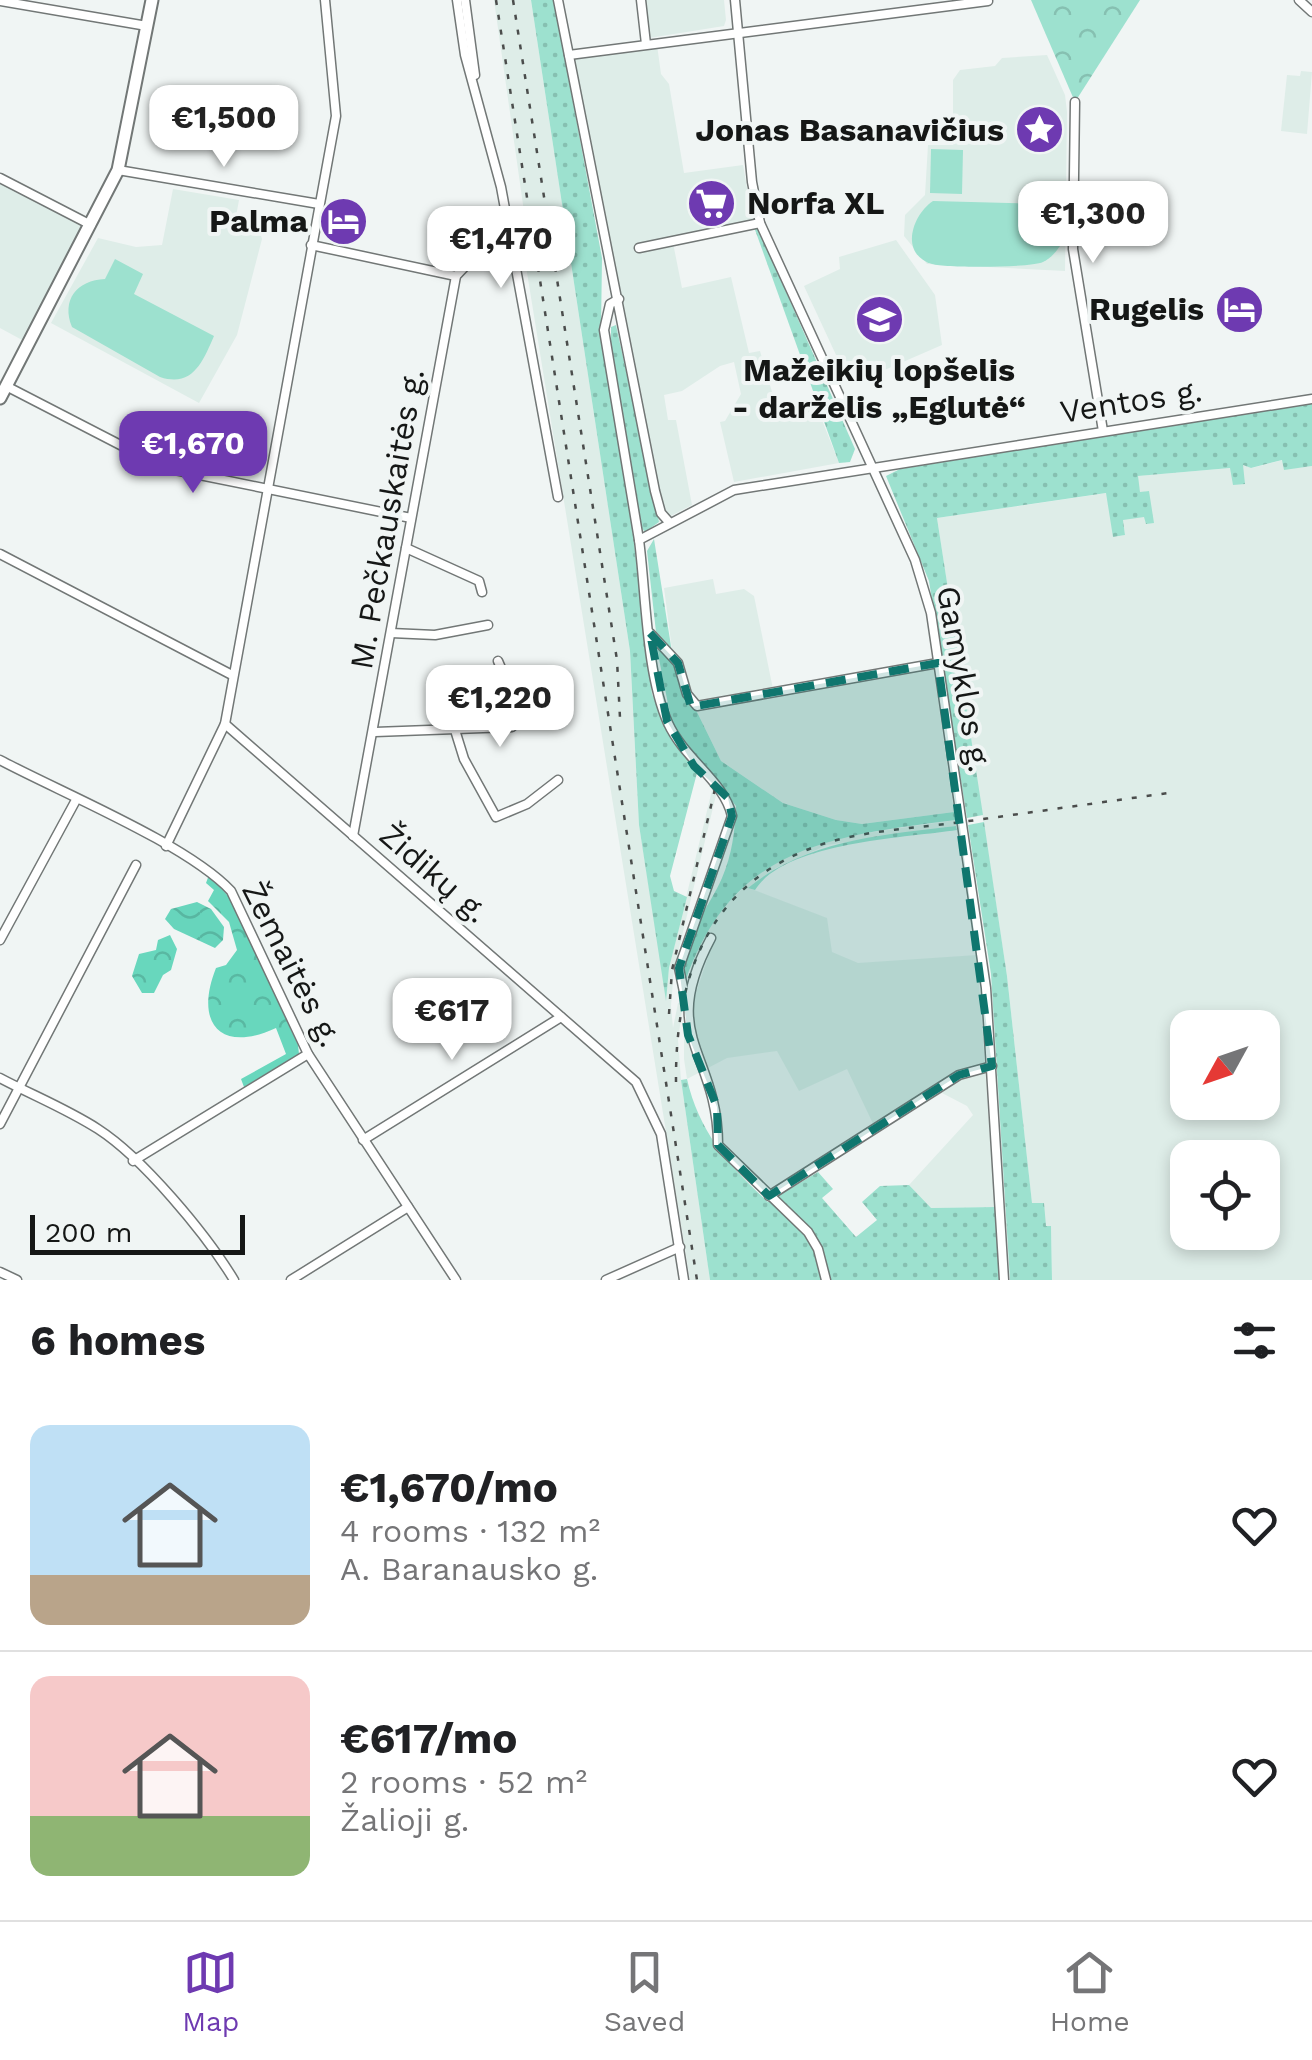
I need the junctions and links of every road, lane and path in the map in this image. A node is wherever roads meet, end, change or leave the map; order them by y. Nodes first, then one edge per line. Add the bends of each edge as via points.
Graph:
1 (0, 0) edge
2 (152, 0) edge
3 (325, 0) edge
4 (456, 0) edge
5 (465, 0) edge
6 (558, 0) edge
7 (641, 0) edge
8 (735, 0) edge
9 (872, 0) edge
10 (1300, 0) edge
11 (988, 1) edge
12 (880, 12) junction
13 (1312, 12) edge
14 (147, 26) junction
15 (737, 30) junction
16 (646, 44) junction
17 (569, 56) junction
18 (474, 79) junction
19 (1075, 102) dead end
20 (118, 170) junction
21 (0, 178) edge
22 (319, 204) junction
23 (760, 223) junction
24 (91, 225) junction
25 (312, 246) junction
26 (640, 248) dead end
27 (514, 253) junction
28 (456, 276) junction
29 (619, 299) junction
30 (3, 392) edge
31 (1312, 400) edge
32 (1103, 431) junction
33 (874, 468) junction
34 (266, 489) junction
35 (558, 497) dead end
36 (411, 518) junction
37 (669, 522) junction
38 (639, 540) junction
39 (406, 548) junction
40 (0, 554) edge
41 (482, 592) dead end
42 (488, 625) dead end
43 (391, 633) junction
44 (650, 633) junction
45 (498, 661) dead end
46 (938, 663) junction
47 (232, 675) junction
48 (225, 724) junction
49 (456, 730) junction
50 (375, 732) junction
51 (0, 760) edge
52 (558, 780) dead end
53 (76, 800) junction
54 (353, 836) junction
55 (166, 846) junction
56 (136, 865) dead end
57 (711, 938) dead end
58 (0, 940) edge
59 (688, 993) junction
60 (562, 1017) junction
61 (308, 1054) junction
62 (992, 1066) junction
63 (0, 1078) edge
64 (18, 1088) junction
65 (0, 1124) edge
66 (363, 1140) junction
67 (133, 1161) junction
68 (769, 1196) junction
69 (408, 1207) junction
70 (680, 1247) junction
71 (0, 1272) edge
72 (17, 1280) edge
73 (234, 1280) edge
74 (291, 1280) edge
75 (456, 1280) edge
76 (606, 1280) edge
77 (684, 1280) edge
78 (826, 1280) edge
79 (1004, 1280) edge

1 - 14 street
2 - 14 main road
3 - 22 street via 336,116
4 - 18 street
5 - 18 street
6 - 17 street
7 - 16 street
8 - 15 street, Gamyklos g.
9 - 12 street
10 - 13 street
11 - 12 street
12 - 15 street
14 - 20 main road
15 - 16 street
15 - 23 street, Gamyklos g.
16 - 17 street
17 - 29 street
18 - 27 street
19 - 32 street via 1072,248
20 - 22 street
20 - 24 main road
21 - 24 street
22 - 25 street
23 - 26 street
23 - 33 street, Gamyklos g.
24 - 30 main road
25 - 28 street
25 - 34 street
27 - 28 street via 474,257
27 - 35 street
28 - 36 street, M. Pečkauskaitės g.
29 - 37 street via 654,491
29 - 38 street via 610,304 604,330
30 - 34 street via 165,468
31 - 32 street, Ventos g.
32 - 33 street, Ventos g.
33 - 37 street, Ventos g. via 734,490
33 - 46 street, Gamyklos g. via 922,578
34 - 36 street
34 - 47 street
36 - 39 street, M. Pečkauskaitės g.
37 - 38 street, Ventos g.
38 - 44 street
39 - 41 street via 480,580
39 - 43 street, M. Pečkauskaitės g.
40 - 47 street
42 - 43 street via 436,635
43 - 50 street, M. Pečkauskaitės g.
44 - 46 street via 678,662 697,706
44 - 59 street via 667,721 694,766 728,798 732,816 679,968
45 - 49 street via 521,715 518,723 502,731
46 - 62 street, Gamyklos g.
47 - 48 street
48 - 54 street, Židikų g.
48 - 55 street
49 - 50 street
49 - 52 street via 496,817
50 - 54 street, M. Pečkauskaitės g.
51 - 53 street, Žemaitės g.
53 - 55 street, Žemaitės g.
53 - 58 street
54 - 60 street, Židikų g.
55 - 61 street, Žemaitės g. via 230,891
56 - 64 street
57 - 59 street
59 - 68 street via 688,1035 715,1096 718,1145
60 - 66 street
60 - 70 street, Židikų g. via 647,1098 661,1134
61 - 66 street, Žemaitės g.
61 - 67 street
62 - 68 street via 959,1075
62 - 79 street, Gamyklos g.
63 - 64 street
64 - 65 street
64 - 67 street via 97,1128
66 - 69 street, Žemaitės g.
67 - 73 street via 198,1228
68 - 78 street via 814,1240
69 - 74 street
69 - 75 street, Žemaitės g.
70 - 76 street
70 - 77 street, Židikų g.
71 - 72 street

